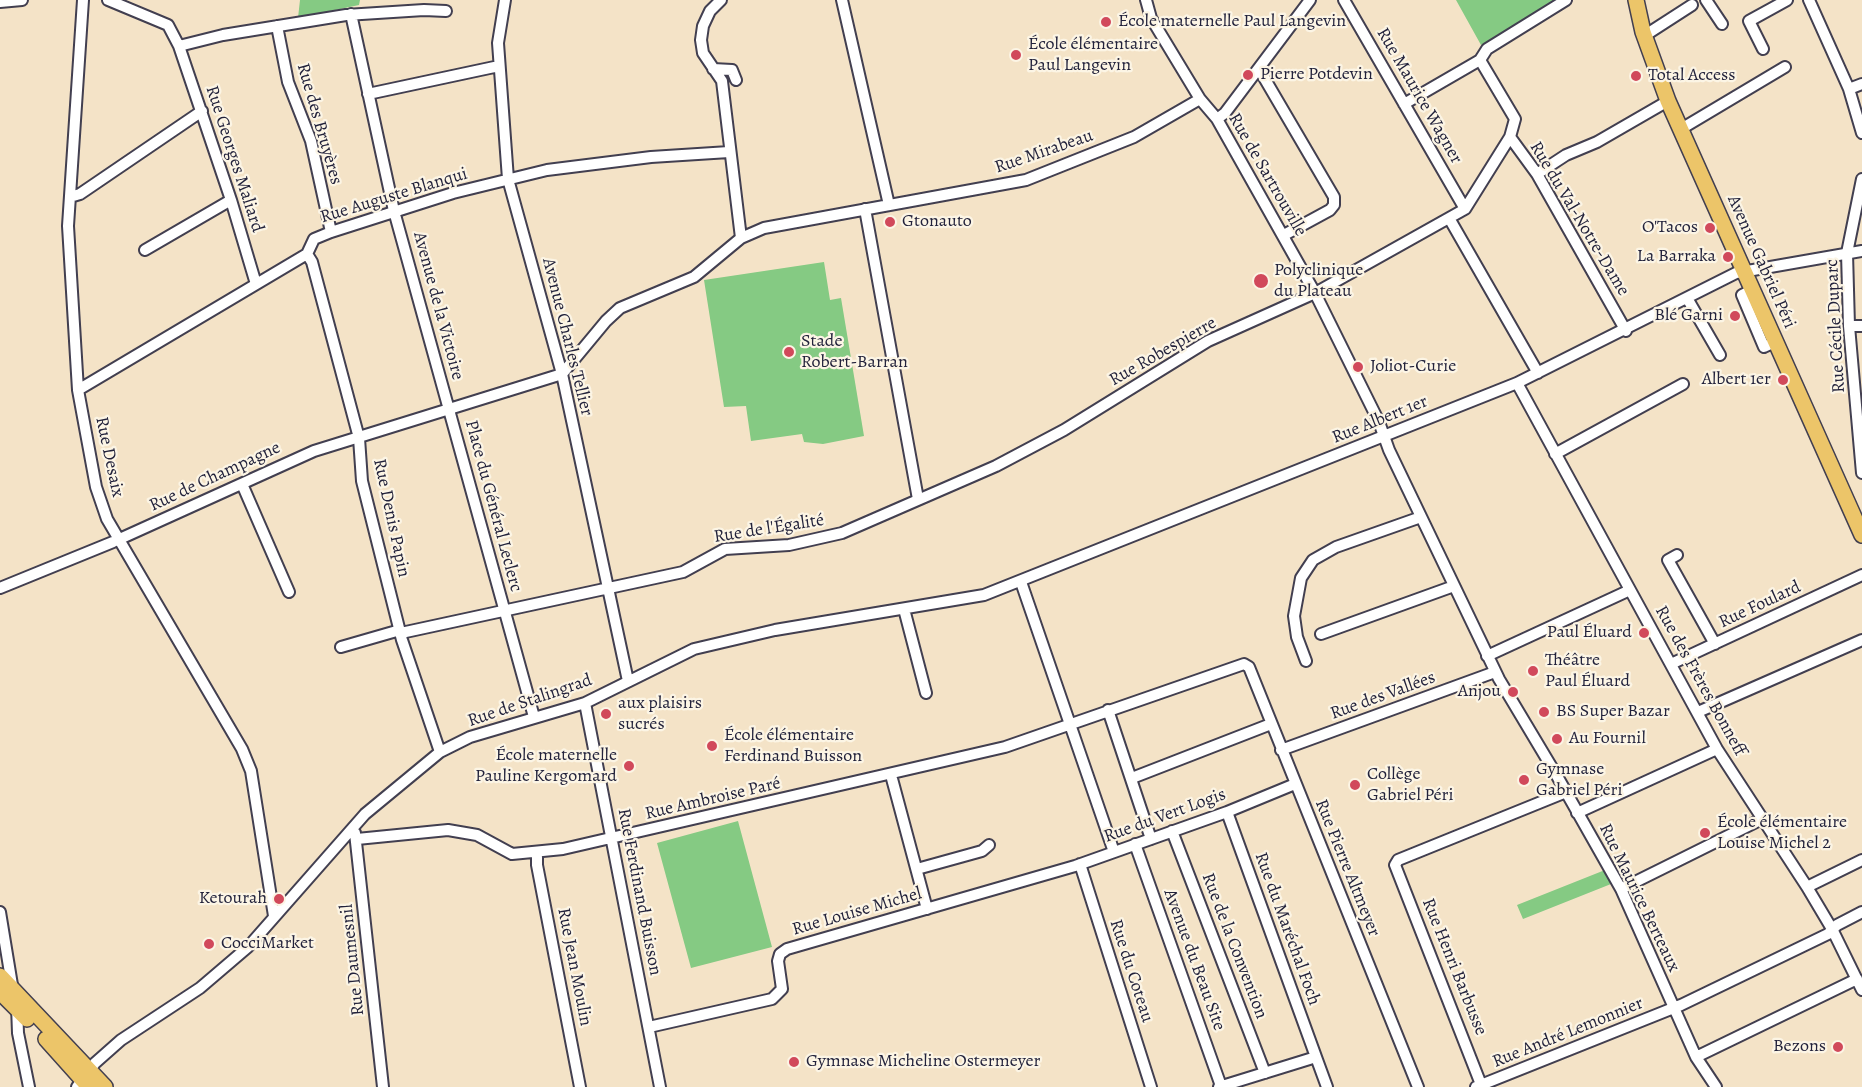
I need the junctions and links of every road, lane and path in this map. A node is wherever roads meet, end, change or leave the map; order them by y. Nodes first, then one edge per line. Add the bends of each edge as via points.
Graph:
1 (22, 0) edge
2 (83, 0) edge
3 (108, 0) edge
4 (506, 0) edge
5 (719, 0) edge
6 (1146, 0) edge
7 (1310, 0) edge
8 (1344, 0) edge
9 (1566, 0) edge
10 (1636, 0) edge
11 (1706, 0) edge
12 (1787, 0) edge
13 (1809, 0) edge
14 (0, 2) edge
15 (843, 4) edge
16 (1692, 5) dead end
17 (446, 11) dead end
18 (351, 14) junction
19 (1722, 24) dead end
20 (277, 26) junction
21 (1644, 36) junction
22 (179, 46) junction
23 (1763, 49) dead end
24 (1480, 60) junction
25 (499, 66) junction
26 (1785, 67) dead end
27 (713, 69) junction
28 (1258, 69) junction
29 (736, 80) dead end
30 (1862, 84) edge
31 (1849, 90) junction
32 (368, 93) junction
33 (1200, 99) junction
34 (1668, 101) junction
35 (1404, 104) junction
36 (202, 111) junction
37 (1217, 119) junction
38 (1681, 129) junction
39 (1862, 133) edge
40 (1510, 137) junction
41 (729, 152) junction
42 (1537, 174) junction
43 (508, 179) junction
44 (1862, 179) edge
45 (70, 197) junction
46 (231, 200) junction
47 (890, 205) junction
48 (865, 209) junction
49 (1466, 209) junction
50 (394, 212) junction
51 (1449, 218) junction
52 (331, 231) junction
53 (1284, 235) junction
54 (741, 238) junction
55 (145, 250) dead end
56 (1862, 251) edge
57 (307, 254) junction
58 (1847, 254) junction
59 (1744, 271) junction
60 (256, 284) junction
61 (1315, 293) junction
62 (1687, 298) junction
63 (1849, 326) junction
64 (1862, 326) edge
65 (1626, 331) junction
66 (1720, 355) dead end
67 (1538, 373) junction
68 (562, 374) junction
69 (1517, 383) junction
70 (1683, 384) dead end
71 (78, 390) junction
72 (449, 410) junction
73 (1383, 436) junction
74 (358, 438) junction
75 (1555, 454) junction
76 (996, 466) joint
77 (1862, 473) edge
78 (242, 484) junction
79 (918, 499) junction
80 (1421, 518) junction
81 (1862, 535) edge
82 (120, 539) junction
83 (1677, 555) dead end
84 (1862, 575) edge
85 (1021, 582) junction
86 (1454, 586) junction
87 (0, 588) edge
88 (608, 588) junction
89 (1630, 590) junction
90 (289, 592) dead end
91 (904, 609) junction
92 (504, 610) junction
93 (401, 631) junction
94 (1321, 634) dead end
95 (1862, 640) edge
96 (1715, 644) junction
97 (341, 647) dead end
98 (1487, 656) junction
99 (1306, 661) dead end
100 (1244, 664) joint
101 (1671, 664) junction
102 (1495, 672) junction
103 (628, 681) junction
104 (926, 693) dead end
105 (585, 703) junction
106 (1108, 710) junction
107 (1698, 712) junction
108 (534, 717) junction
109 (1070, 723) junction
110 (1270, 724) junction
111 (1717, 748) junction
112 (1281, 750) junction
113 (440, 752) junction
114 (891, 775) junction
115 (1132, 778) junction
116 (1295, 784) junction
117 (1566, 792) junction
118 (1227, 812) junction
119 (1577, 813) junction
120 (1762, 819) junction
121 (1172, 831) junction
122 (356, 834) junction
123 (612, 838) junction
124 (1151, 839) junction
125 (1135, 844) junction
126 (988, 845) dead end
127 (1114, 852) junction
128 (537, 853) junction
129 (1862, 860) edge
130 (1080, 864) junction
131 (917, 869) junction
132 (1044, 875) joint
133 (1807, 887) junction
134 (1621, 889) junction
135 (927, 909) junction
136 (0, 912) edge
137 (1862, 912) edge
138 (274, 916) junction
139 (1832, 929) junction
140 (0, 976) edge
141 (1857, 979) junction
142 (1862, 990) edge
143 (4, 993) edge
144 (1673, 1008) junction
145 (18, 1010) junction
146 (649, 1027) junction
147 (1696, 1056) junction
148 (1316, 1057) junction
149 (1265, 1073) junction
150 (84, 1081) edge
151 (1480, 1086) edge
152 (29, 1087) edge
153 (105, 1087) edge
154 (383, 1087) edge
155 (580, 1087) edge
156 (660, 1087) edge
157 (1151, 1087) edge
158 (1220, 1087) edge
159 (1327, 1087) edge
160 (1418, 1087) edge
161 (1716, 1087) edge

1 - 14 street
2 - 45 street, Rue Desaix
3 - 22 street, Rue Georges Maliard via 168,25
4 - 25 street, Avenue Charles Tellier via 499,32
5 - 27 street via 703,26 701,40 703,53
6 - 33 street, Rue de Sartrouville via 1151,18
7 - 28 street
8 - 35 street, Rue Maurice Wagner
9 - 24 street via 1487,49
10 - 21 main road, Avenue Gabriel Péri
11 - 19 street
12 - 23 street via 1749,21
13 - 31 street
15 - 47 street
16 - 21 street
17 - 18 street
18 - 20 street
18 - 32 street, Avenue de la Victoire
20 - 22 street
20 - 52 street, Rue des Bruyères via 288,82 311,141
21 - 34 main road, Avenue Gabriel Péri
22 - 36 street, Rue Georges Maliard
24 - 35 street
24 - 40 street, Rue du Val-Notre-Dame via 1515,119
25 - 32 street
25 - 43 street, Avenue Charles Tellier
26 - 38 street
27 - 29 street via 732,70
27 - 41 street via 722,81
28 - 37 street
28 - 53 street via 1334,198 1330,210
30 - 31 street
31 - 39 street
32 - 50 street, Avenue de la Victoire
33 - 37 street, Rue de Sartrouville
33 - 47 street, Rue Mirabeau via 1134,137 1026,180
34 - 38 main road, Avenue Gabriel Péri
34 - 42 street
35 - 49 street, Rue Maurice Wagner
36 - 45 street
36 - 46 street, Rue Georges Maliard
37 - 53 street, Rue de Sartrouville
38 - 59 main road, Avenue Gabriel Péri
40 - 42 street, Rue du Val-Notre-Dame
40 - 49 street
41 - 43 street, Rue Auguste Blanqui via 651,157
41 - 54 street
42 - 65 street, Rue du Val-Notre-Dame
43 - 50 street, Rue Auguste Blanqui
43 - 68 street, Avenue Charles Tellier
44 - 58 street, Rue Cécile Duparc
45 - 71 street, Rue Desaix via 68,226
46 - 55 street
46 - 60 street, Rue Georges Maliard
47 - 48 street, Rue Mirabeau
48 - 54 street, Rue Mirabeau via 764,228
48 - 79 street
49 - 51 street, Rue Robespierre
50 - 52 street, Rue Auguste Blanqui
50 - 72 street, Avenue de la Victoire
51 - 61 street, Rue Robespierre
51 - 67 street
52 - 57 street, Rue Auguste Blanqui via 314,239
53 - 61 street, Rue de Sartrouville
54 - 68 street, Rue Mirabeau via 694,277 620,308
56 - 58 street, Rue Albert 1er
57 - 60 street, Rue Auguste Blanqui
57 - 74 street, Rue Denis Papin
58 - 59 street, Rue Albert 1er
58 - 63 street, Rue Cécile Duparc
59 - 62 street, Rue Albert 1er
59 - 81 main road, Avenue Gabriel Péri
60 - 71 street, Rue Auguste Blanqui
61 - 73 street, Rue de Sartrouville
61 - 76 street, Rue Robespierre via 1208,341 1064,430
62 - 65 street, Rue Albert 1er
62 - 66 street
63 - 64 street
63 - 77 street, Rue Cécile Duparc
65 - 67 street, Rue Albert 1er
67 - 69 street, Rue Albert 1er
68 - 72 street, Rue de Champagne
68 - 88 street, Avenue Charles Tellier
69 - 73 street, Rue Albert 1er
69 - 75 street, Rue des Frères Bonneff
70 - 75 street
71 - 82 street, Rue Desaix via 100,502
72 - 74 street, Rue de Champagne
72 - 92 street, Place du Général Leclerc
73 - 80 street, Rue Maurice Berteaux
73 - 85 street, Rue Albert 1er
74 - 78 street, Rue de Champagne via 315,451
74 - 93 street, Rue Denis Papin via 362,481
75 - 89 street, Rue des Frères Bonneff
76 - 79 street, Rue de l'Égalité
78 - 82 street, Rue de Champagne
78 - 90 street
79 - 88 street, Rue de l'Égalité via 842,533 789,545 725,549 683,572
80 - 86 street, Rue Maurice Berteaux
80 - 99 street via 1336,547 1313,560 1301,578 1294,616
82 - 87 street, Rue de Champagne
82 - 138 street, Rue Desaix via 251,771
83 - 96 street via 1668,561
84 - 96 street, Rue Foulard
85 - 91 street, Rue de Stalingrad via 984,595
85 - 109 street
86 - 94 street
86 - 98 street, Rue Maurice Berteaux
88 - 92 street, Rue de l'Égalité
88 - 103 street, Avenue Charles Tellier
89 - 98 street
89 - 101 street, Rue des Frères Bonneff
91 - 103 street, Rue de Stalingrad via 729,639 694,649
91 - 104 street
92 - 93 street, Rue de l'Égalité
92 - 108 street
93 - 97 street, Rue de l'Égalité
93 - 113 street, Rue Denis Papin
95 - 107 street
96 - 101 street, Rue Foulard
98 - 102 street, Rue Maurice Berteaux
100 - 106 street, Rue Ambroise Paré
100 - 110 street, Rue Pierre Altmeyer via 1250,667
101 - 107 street, Rue des Frères Bonneff
102 - 112 street, Rue des Vallées
102 - 117 street, Rue Maurice Berteaux
103 - 105 street, Rue de Stalingrad
105 - 108 street, Rue de Stalingrad
105 - 123 street, Rue Ferdinand Buisson
106 - 109 street, Rue Ambroise Paré
106 - 115 street
107 - 111 street, Rue des Frères Bonneff
108 - 113 street, Rue de Stalingrad via 489,730
109 - 114 street, Rue Ambroise Paré via 1005,747
109 - 127 street
110 - 112 street, Rue Pierre Altmeyer
110 - 115 street
111 - 119 street
111 - 120 street, Rue des Frères Bonneff
112 - 116 street, Rue Pierre Altmeyer
113 - 122 street, Rue de Stalingrad via 365,814
114 - 123 street, Rue Ambroise Paré
114 - 131 street
115 - 124 street
116 - 118 street, Rue du Vert Logis
116 - 160 street, Rue Pierre Altmeyer
117 - 119 street, Rue Maurice Berteaux
117 - 151 street, Rue Henri Barbusse via 1398,860 1395,865
118 - 121 street, Rue du Vert Logis
118 - 148 street, Rue du Maréchal Foch
119 - 134 street, Rue Maurice Berteaux
120 - 133 street, Rue des Frères Bonneff
120 - 134 street
121 - 124 street, Rue du Vert Logis
121 - 149 street, Rue de la Convention
122 - 128 street, Rue Ambroise Paré via 448,830 477,835 512,854
122 - 138 street, Rue de Stalingrad via 341,840
122 - 154 street, Rue Daumesnil
123 - 128 street, Rue Ambroise Paré
123 - 146 street, Rue Ferdinand Buisson
124 - 125 street, Rue du Vert Logis
125 - 127 street, Rue du Vert Logis
125 - 158 street, Avenue du Beau Site
126 - 131 street via 982,851
127 - 130 street, Rue du Vert Logis
128 - 155 street, Rue Jean Moulin
129 - 133 street
130 - 132 street, Rue du Vert Logis
130 - 157 street, Rue du Coteau
131 - 135 street
132 - 135 street, Rue Louise Michel
133 - 139 street, Rue des Frères Bonneff
134 - 144 street, Rue Maurice Berteaux
135 - 146 street, Rue Louise Michel via 787,949 778,961 782,988 772,999
136 - 143 street
137 - 139 street, Rue André Lemonnier
138 - 150 street, Rue de Stalingrad via 212,979 121,1040
139 - 141 street, Rue des Frères Bonneff
139 - 144 street, Rue André Lemonnier
140 - 143 main road
141 - 142 street, Rue des Frères Bonneff
141 - 147 street
143 - 145 main road
143 - 150 main road
144 - 147 street, Rue Maurice Berteaux
144 - 151 street, Rue André Lemonnier
145 - 150 main road
145 - 152 street via 18,1033
146 - 156 street, Rue Ferdinand Buisson
147 - 161 street, Rue Maurice Berteaux
148 - 149 street
148 - 159 street
149 - 158 street
150 - 153 main road

